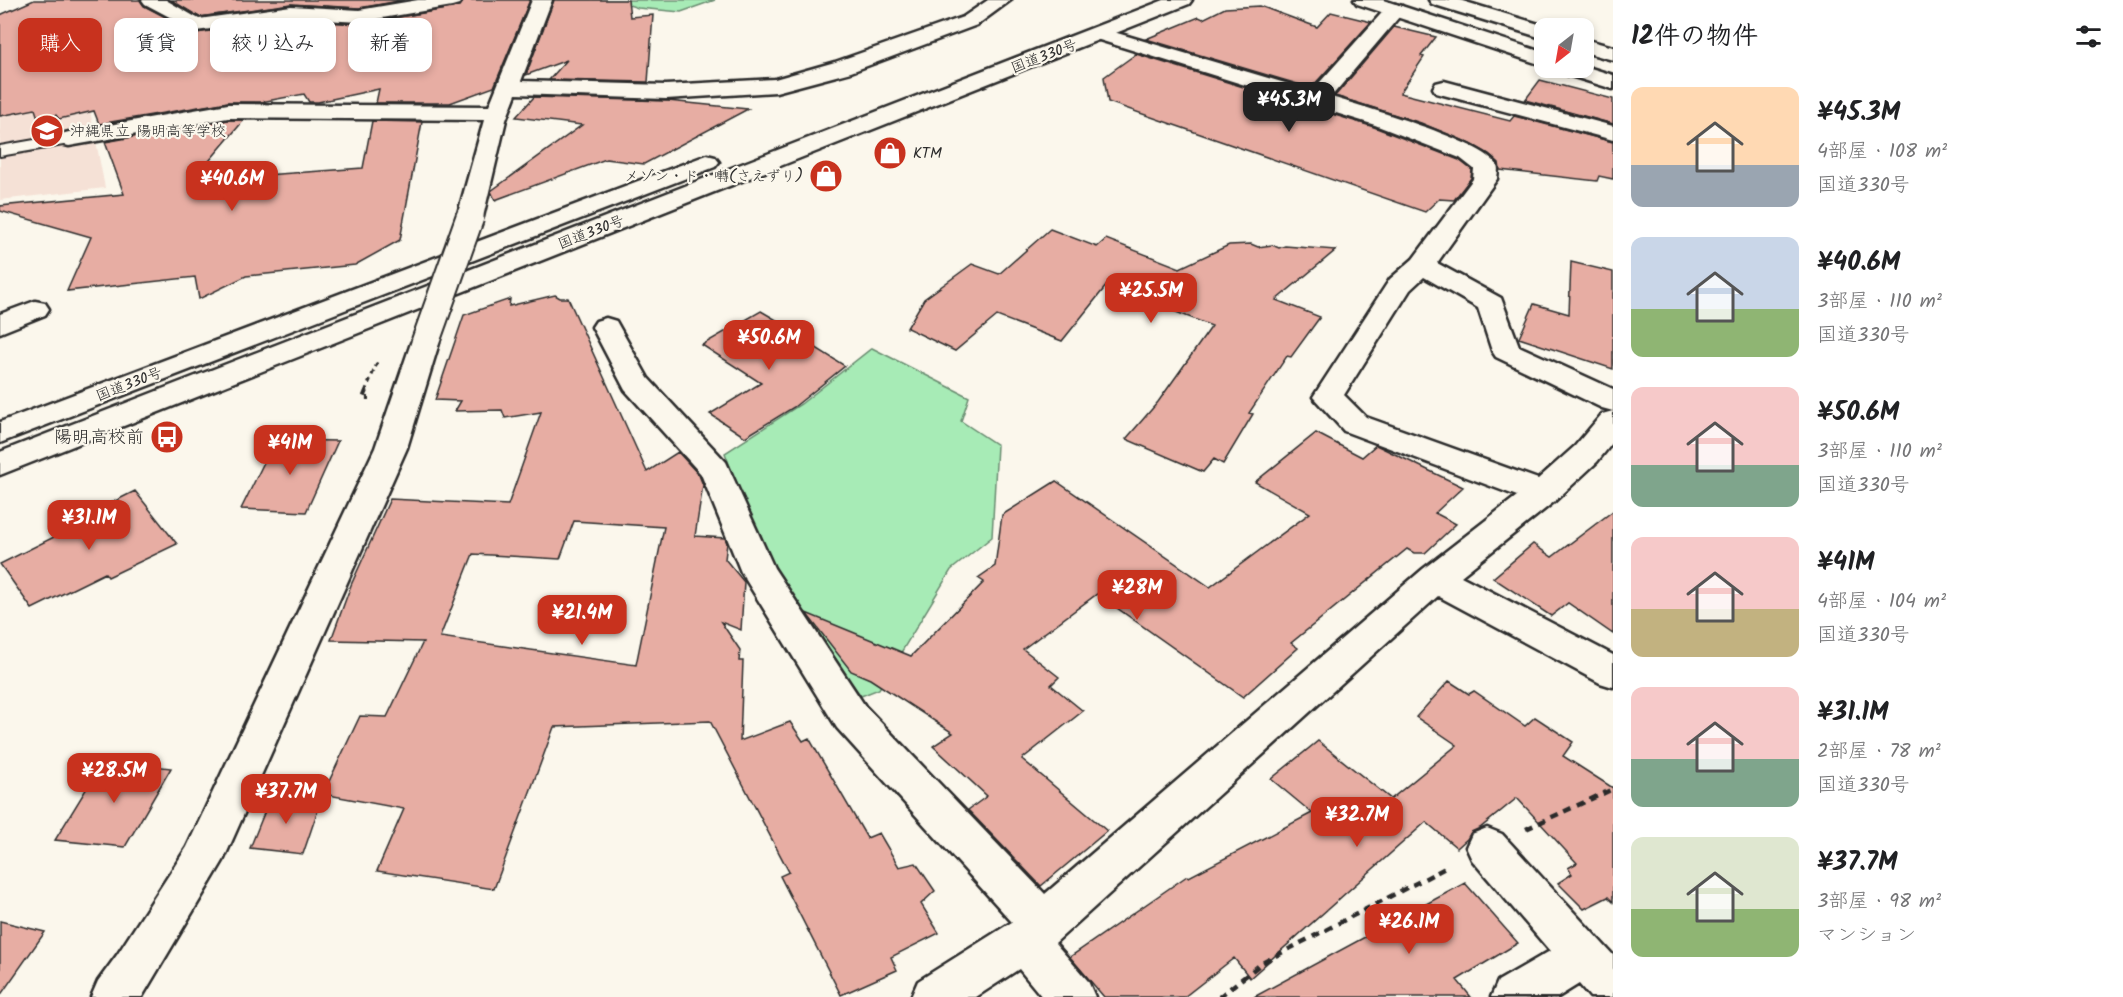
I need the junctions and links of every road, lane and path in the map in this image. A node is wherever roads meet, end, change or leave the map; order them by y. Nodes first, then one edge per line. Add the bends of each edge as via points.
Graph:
1 (153, 0) edge
2 (452, 0) edge
3 (542, 0) edge
4 (1001, 0) edge
5 (1133, 0) edge
6 (1182, 0) edge
7 (1364, 0) edge
8 (1439, 0) edge
9 (1395, 10) junction
10 (1534, 30) edge
11 (1100, 34) junction
12 (1534, 56) edge
13 (1594, 66) edge
14 (1613, 82) edge
15 (507, 87) junction
16 (1444, 88) dead end
17 (1316, 99) junction
18 (498, 113) junction
19 (1613, 133) edge
20 (69, 139) joint
21 (2, 150) edge
22 (1422, 265) junction
23 (35, 309) dead end
24 (0, 325) edge
25 (606, 327) dead end
26 (1613, 401) edge
27 (1613, 421) edge
28 (0, 433) edge
29 (0, 464) edge
30 (1543, 493) junction
31 (1435, 578) junction
32 (1613, 672) edge
33 (1613, 789) edge
34 (1487, 847) junction
35 (1034, 932) junction
36 (1598, 973) edge
37 (114, 997) edge
38 (934, 997) edge
39 (1072, 997) edge
40 (1219, 997) edge
41 (1514, 997) edge

1 - 2 main road via 196,25 291,12 358,16
3 - 15 main road
4 - 15 main road via 970,21 843,68 776,85 666,92
5 - 28 main road, 国道330号
6 - 11 main road, 国道330号
7 - 9 main road
8 - 10 main road
9 - 12 main road
9 - 17 main road
11 - 17 main road
11 - 29 main road, 国道330号
13 - 14 main road
15 - 18 main road
16 - 19 main road
17 - 22 main road via 1468,153 1486,167 1485,179
18 - 20 main road via 228,111
18 - 37 main road, bridge via 470,216 392,448 202,861
20 - 21 lane
22 - 26 main road via 1491,304 1506,351
22 - 30 main road via 1400,285 1329,397 1355,424
23 - 24 main road
25 - 35 main road via 636,383 715,470 758,572 851,717
27 - 30 main road via 1586,454
30 - 31 main road
31 - 32 main road
31 - 35 main road
33 - 34 path
34 - 36 main road
34 - 40 path via 1262,963
35 - 38 main road
35 - 39 main road
36 - 41 main road

